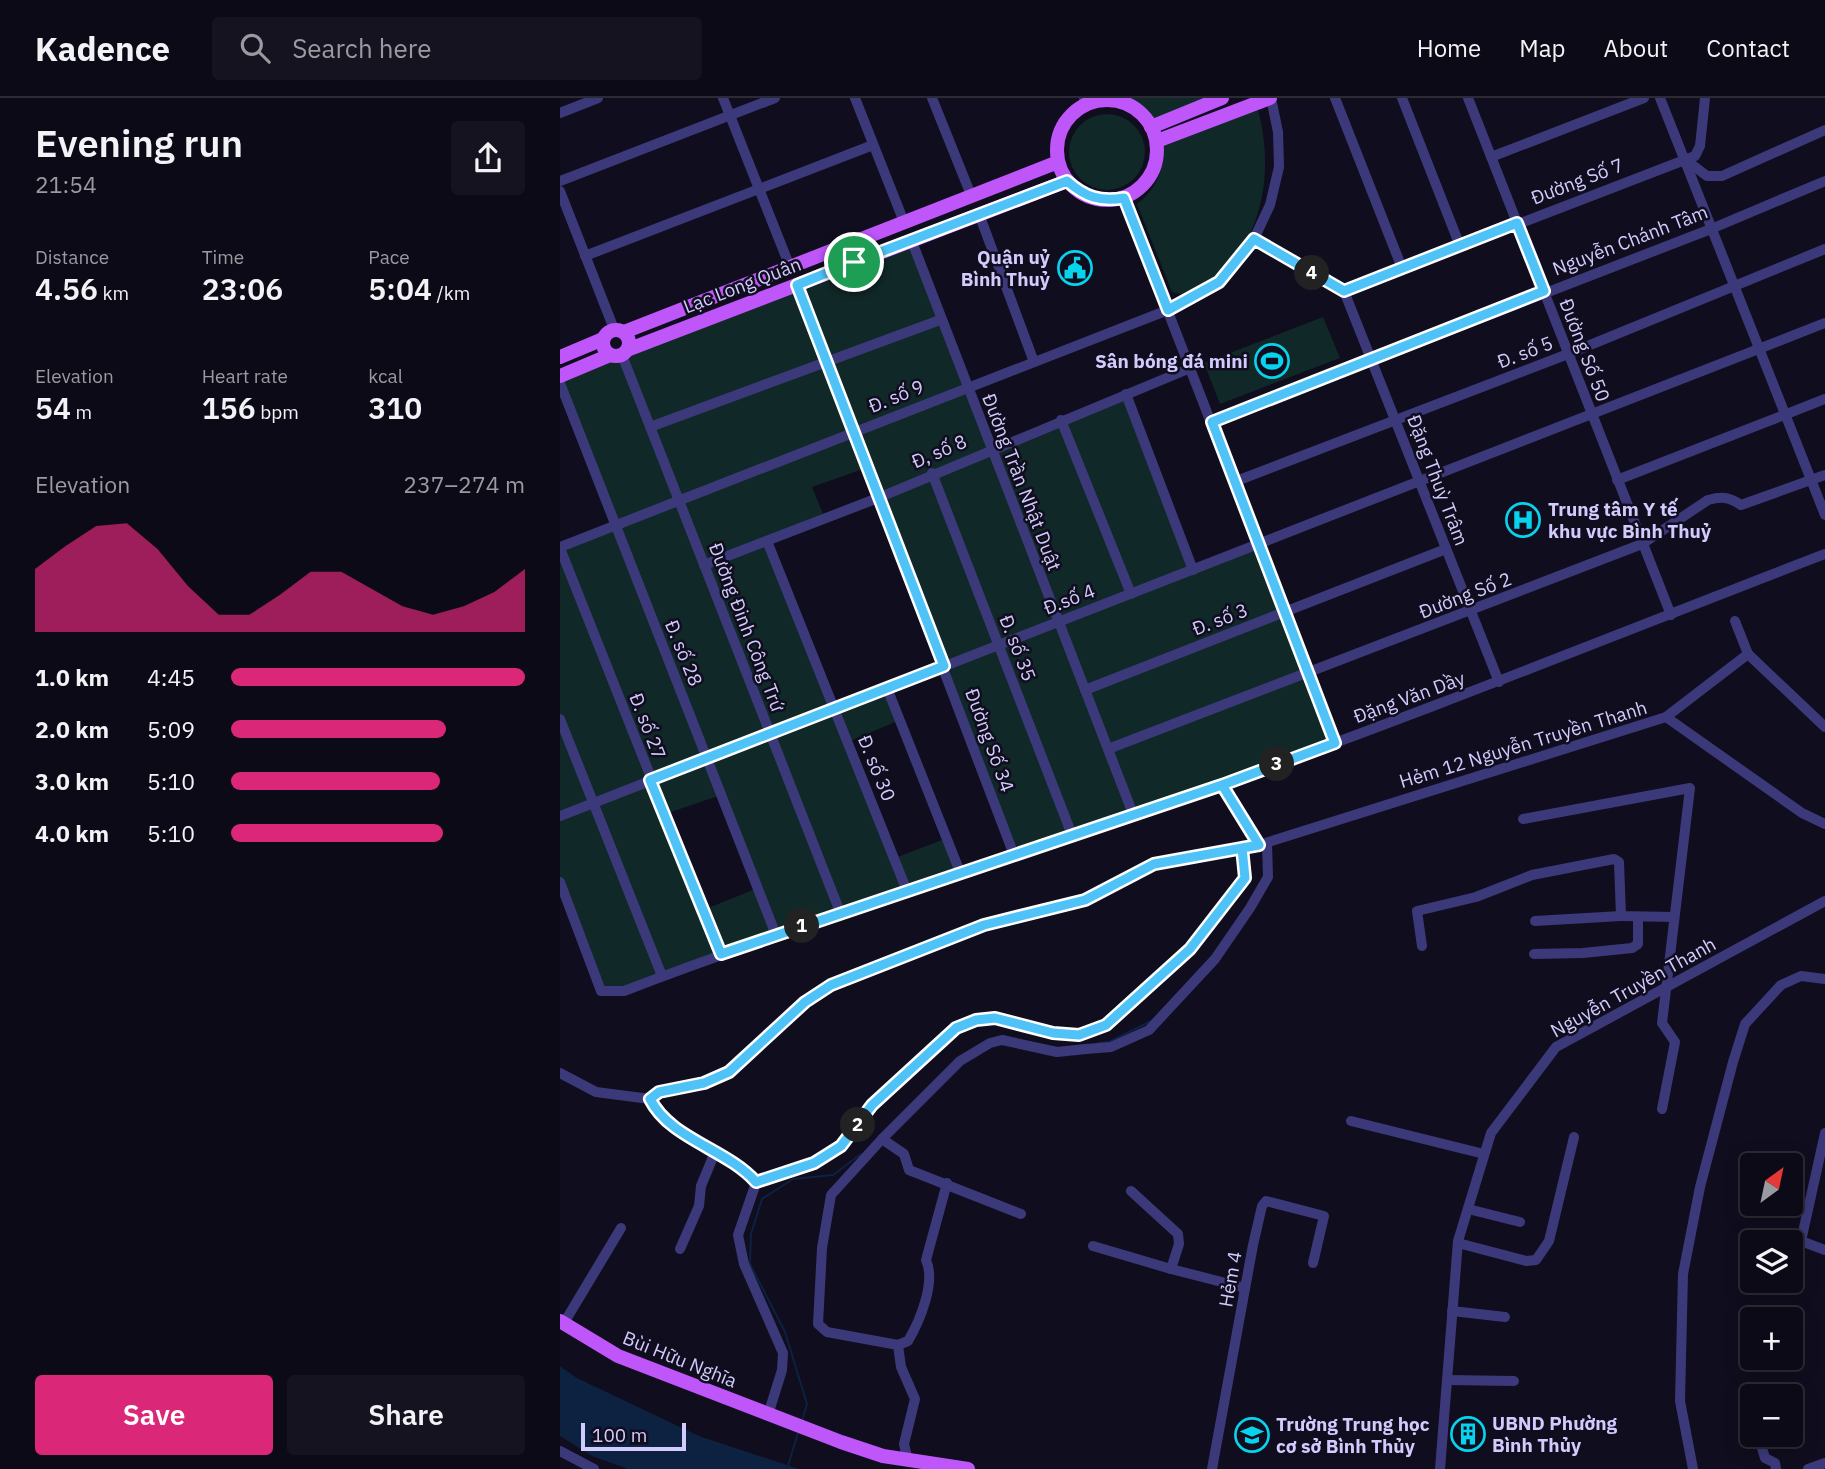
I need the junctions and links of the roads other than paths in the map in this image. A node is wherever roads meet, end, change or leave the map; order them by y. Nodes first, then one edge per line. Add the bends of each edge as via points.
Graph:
1 (598, 98) edge
2 (723, 98) edge
3 (775, 98) edge
4 (855, 98) edge
5 (932, 98) edge
6 (1222, 98) edge
7 (1271, 98) edge
8 (1335, 98) edge
9 (1402, 98) edge
10 (1468, 98) edge
11 (1644, 98) edge
12 (1661, 98) edge
13 (1705, 98) edge
14 (1085, 101) edge
15 (560, 113) edge
16 (730, 116) junction
17 (1825, 130) edge
18 (1154, 134) junction
19 (873, 145) junction
20 (1491, 157) junction
21 (1684, 158) junction
22 (1058, 162) junction
23 (560, 181) edge
24 (1067, 181) junction
25 (1825, 182) edge
26 (759, 190) junction
27 (560, 191) edge
28 (971, 195) junction
29 (1124, 198) junction
30 (979, 214) junction
31 (904, 222) junction
32 (1517, 223) junction
33 (1711, 229) junction
34 (911, 239) junction
35 (1254, 239) junction
36 (1460, 246) junction
37 (1825, 249) edge
38 (585, 256) junction
39 (790, 267) junction
40 (1402, 268) junction
41 (797, 285) junction
42 (1734, 288) junction
43 (1344, 291) junction
44 (1544, 291) junction
45 (1168, 310) junction
46 (940, 320) junction
47 (1825, 323) edge
48 (614, 333) junction
49 (1759, 349) junction
50 (620, 353) junction
51 (1568, 354) junction
52 (560, 357) edge
53 (1372, 358) junction
54 (828, 361) junction
55 (1034, 362) junction
56 (1188, 369) junction
57 (560, 376) edge
58 (560, 383) edge
59 (966, 387) junction
60 (1126, 394) junction
61 (1825, 399) edge
62 (1785, 415) junction
63 (1592, 416) junction
64 (1060, 420) junction
65 (1396, 420) junction
66 (1212, 422) junction
67 (650, 427) junction
68 (854, 433) junction
69 (990, 449) junction
70 (932, 473) junction
71 (1825, 475) edge
72 (1617, 480) junction
73 (1811, 480) junction
74 (1234, 482) junction
75 (1420, 482) junction
76 (878, 498) junction
77 (679, 501) junction
78 (1825, 515) edge
79 (615, 526) junction
80 (767, 541) junction
81 (1260, 543) junction
82 (1642, 544) junction
83 (560, 547) edge
84 (1446, 549) junction
85 (1825, 554) edge
86 (704, 565) junction
87 (1193, 570) junction
88 (1131, 594) junction
89 (1286, 612) junction
90 (1471, 612) junction
91 (1671, 615) junction
92 (1735, 621) dead end
93 (1058, 622) junction
94 (998, 645) junction
95 (1748, 654) junction
96 (944, 666) junction
97 (1309, 673) junction
98 (1499, 682) junction
99 (887, 688) junction
100 (1085, 690) junction
101 (835, 709) junction
102 (1666, 717) junction
103 (560, 719) edge
104 (1825, 727) edge
105 (771, 734) junction
106 (1335, 743) junction
107 (1108, 748) junction
108 (707, 758) junction
109 (650, 780) junction
110 (1222, 785) junction
111 (593, 803) junction
112 (1133, 814) junction
113 (560, 816) edge
114 (1523, 819) dead end
115 (1825, 824) edge
116 (1072, 835) junction
117 (1263, 844) junction
118 (1242, 848) junction
119 (1014, 855) junction
120 (960, 872) junction
121 (560, 882) edge
122 (907, 891) junction
123 (1825, 901) edge
124 (840, 912) junction
125 (1621, 916) junction
126 (1638, 917) junction
127 (1674, 917) junction
128 (1535, 921) dead end
129 (776, 935) junction
130 (1422, 946) dead end
131 (721, 954) junction
132 (1534, 954) dead end
133 (663, 976) junction
134 (1825, 979) edge
135 (1666, 986) junction
136 (560, 1073) edge
137 (650, 1099) junction
138 (1662, 1109) dead end
139 (1351, 1121) dead end
140 (1825, 1133) edge
141 (1574, 1137) dead end
142 (882, 1139) junction
143 (715, 1152) junction
144 (1485, 1154) junction
145 (756, 1182) junction
146 (947, 1183) junction
147 (1131, 1191) dead end
148 (1468, 1209) junction
149 (1021, 1214) dead end
150 (1520, 1222) dead end
151 (621, 1228) dead end
152 (1803, 1232) edge
153 (1803, 1242) edge
154 (1458, 1243) junction
155 (1093, 1246) dead end
156 (680, 1248) dead end
157 (1825, 1250) edge
158 (1313, 1263) dead end
159 (1171, 1269) junction
160 (1245, 1288) junction
161 (1452, 1311) junction
162 (1505, 1317) dead end
163 (562, 1322) edge
164 (898, 1345) junction
165 (1447, 1380) junction
166 (1514, 1381) dead end
167 (768, 1415) junction
168 (1762, 1447) edge
169 (560, 1451) edge
170 (908, 1461) junction
171 (1825, 1463) edge
172 (594, 1469) edge
173 (968, 1469) edge
174 (1212, 1469) edge
175 (1440, 1469) edge
176 (1693, 1469) edge
177 (1776, 1469) edge
178 (1808, 1469) edge

1 - 15 street
2 - 16 street
3 - 16 street
4 - 19 street
5 - 28 street
6 - 18 main road
7 - 18 main road
7 - 35 street, Đ. số 9 via 1279,167 1270,205
8 - 40 street
9 - 36 street
10 - 20 street, Đường Số 50
11 - 20 street
12 - 21 street
13 - 21 street via 1700,146 1695,156
14 - 18 main road via 1123,104 1142,115
14 - 22 main road via 1059,135
16 - 23 street
16 - 26 street
17 - 21 street via 1722,176 1707,176
18 - 29 main road via 1156,161 1150,177
19 - 26 street
19 - 31 street
20 - 32 street, Đường Số 50
21 - 32 street, Đường Số 7
21 - 33 street
22 - 24 main road
22 - 28 main road, Lạc Long Quân
24 - 29 main road via 1093,198
24 - 30 main road, Lạc Long Quân
25 - 33 street, Nguyễn Chánh Tâm
26 - 38 street
26 - 39 street
27 - 38 street
28 - 30 main road
28 - 31 main road, Lạc Long Quân
29 - 45 street
30 - 34 main road, Lạc Long Quân
30 - 55 street
31 - 34 main road
31 - 39 main road, Lạc Long Quân
32 - 36 street, Đường Số 7
32 - 44 street, Đường Số 50
33 - 42 street
33 - 44 street, Nguyễn Chánh Tâm
34 - 41 main road, Lạc Long Quân
34 - 46 street, Đường Trần Nhật Duật
35 - 43 street
35 - 45 street, Đ. số 9 via 1219,282
36 - 40 street, Đường Số 7
37 - 42 street, Đ. số 5
38 - 48 street
39 - 41 main road
39 - 48 main road, Lạc Long Quân
40 - 43 street, Đường Số 7
41 - 50 main road, Lạc Long Quân
41 - 54 street, Đường Số 34
42 - 49 street
42 - 51 street, Đ. số 5
43 - 53 street, Đặng Thuỳ Trâm
44 - 51 street, Đường Số 50
44 - 53 street, Nguyễn Chánh Tâm
45 - 55 street, Đ. số 9
45 - 56 street
46 - 54 street
46 - 59 street, Đường Trần Nhật Duật
47 - 49 street, Đ.số 4
48 - 50 main road via 629,341
48 - 50 main road via 604,348
48 - 52 main road, Lạc Long Quân
49 - 62 street
49 - 63 street, Đ.số 4
50 - 57 main road, Lạc Long Quân
50 - 67 street, Đường Đinh Công Trứ
51 - 63 street, Đường Số 50
51 - 65 street, Đ. số 5
53 - 65 street, Đặng Thuỳ Trâm
53 - 66 street, Nguyễn Chánh Tâm
54 - 67 street
54 - 68 street, Đường Số 34
55 - 59 street, Đ. số 9
56 - 60 street, Đ, số 8
56 - 66 street
58 - 79 street, Đ. số 28
59 - 68 street, Đ. số 9
59 - 69 street, Đường Trần Nhật Duật
60 - 64 street, Đ, số 8
60 - 87 street
61 - 62 street
62 - 72 street
62 - 73 street
63 - 72 street, Đường Số 50
63 - 75 street, Đ.số 4
64 - 69 street, Đ, số 8
64 - 88 street
65 - 74 street, Đ. số 5
65 - 75 street, Đặng Thuỳ Trâm
66 - 74 street
67 - 77 street, Đường Đinh Công Trứ
68 - 76 street, Đường Số 34
68 - 77 street, Đ. số 9
69 - 70 street, Đ, số 8
69 - 93 street, Đường Trần Nhật Duật
70 - 76 street, Đ, số 8
70 - 94 street, Đ. số 35
71 - 73 street, Đường Số 2
72 - 82 street, Đường Số 50
73 - 78 street
73 - 82 street, Đường Số 2 via 1741,505 1720,496 1708,499
74 - 81 street
75 - 81 street, Đ.số 4
75 - 84 street, Đặng Thuỳ Trâm
76 - 80 street, Đ, số 8
76 - 96 street, Đường Số 34
77 - 79 street, Đ. số 9
77 - 86 street, Đường Đinh Công Trứ
79 - 83 street, Đ. số 9
79 - 108 street, Đ. số 28
80 - 86 street, Đ, số 8
80 - 101 street, Đ. số 30
81 - 87 street, Đ.số 4
81 - 89 street
82 - 90 street, Đường Số 2
82 - 91 street, Đường Số 50
83 - 109 street, Đ. số 27
84 - 89 street, Đ. số 3
84 - 90 street, Đặng Thuỳ Trâm
85 - 91 street, Đặng Văn Dầy
86 - 105 street, Đường Đinh Công Trứ
87 - 88 street, Đ.số 4
88 - 93 street, Đ.số 4
89 - 97 street
89 - 100 street, Đ. số 3
90 - 97 street, Đường Số 2
90 - 98 street, Đặng Thuỳ Trâm
91 - 98 street, Đặng Văn Dầy
92 - 95 street
93 - 94 street, Đ.số 4
93 - 100 street, Đường Trần Nhật Duật
94 - 96 street, Đ.số 4
94 - 116 street, Đ. số 35
95 - 102 street, Hẻm 12 Nguyễn Truyền Thanh
95 - 104 street
96 - 99 street, Đ.số 4
96 - 119 street, Đường Số 34
97 - 106 street
97 - 107 street, Đường Số 2
98 - 106 street, Đặng Văn Dầy
99 - 101 street, Đ.số 4
99 - 120 street
100 - 107 street, Đường Trần Nhật Duật
101 - 105 street, Đ.số 4
101 - 122 street, Đ. số 30
102 - 115 street via 1802,813
102 - 117 street, Hẻm 12 Nguyễn Truyền Thanh
103 - 111 street
105 - 108 street, Đ.số 4
105 - 124 street, Đường Đinh Công Trứ
106 - 110 street, Đặng Văn Dầy
107 - 112 street, Đường Trần Nhật Duật
108 - 109 street, Đ.số 4
108 - 129 street, Đ. số 28
109 - 111 street, Đ.số 4
109 - 131 street, Đ. số 27
110 - 112 street, Đặng Văn Dầy
110 - 117 street
111 - 113 street, Đ.số 4
111 - 133 street
112 - 116 street, Đặng Văn Dầy
114 - 127 street via 1690,788
116 - 119 street, Đặng Văn Dầy
117 - 118 street, Hẻm 12 Nguyễn Truyền Thanh
117 - 142 street via 1268,877 1250,908 1215,958 1149,1030 1111,1047 1057,1052 1002,1040 990,1043 972,1051
118 - 137 street, Hẻm 12 Nguyễn Truyền Thanh via 1154,864 1085,900 984,925 831,985 805,1002 729,1072 704,1083 659,1092
118 - 145 street via 1245,878 1214,919 1173,966 1106,1025 1079,1035 995,1018 956,1028 872,1105 841,1146 814,1163
119 - 120 street, Đặng Văn Dầy
120 - 122 street, Đặng Văn Dầy
121 - 133 street, Đặng Văn Dầy via 601,991 624,991
122 - 124 street, Đặng Văn Dầy
123 - 135 street, Nguyễn Truyền Thanh
124 - 129 street, Đặng Văn Dầy
125 - 126 street
125 - 128 street
125 - 130 street via 1619,862 1614,859 1532,875 1476,897 1417,911
126 - 127 street
126 - 132 street via 1638,944 1632,948
127 - 135 street
129 - 131 street, Đặng Văn Dầy
131 - 133 street, Đặng Văn Dầy
134 - 176 street via 1801,976 1781,985 1745,1024 1733,1062 1683,1274 1680,1401
135 - 138 street via 1662,1023 1675,1042
135 - 144 street, Nguyễn Truyền Thanh via 1556,1047 1491,1133
136 - 137 street via 596,1092
137 - 143 street via 663,1116
139 - 144 street
140 - 152 street
141 - 154 street via 1549,1241 1536,1260
142 - 146 street via 904,1154 909,1170
142 - 164 street via 831,1195 817,1312 818,1324 827,1332
143 - 145 street
143 - 156 street
144 - 148 street, Nguyễn Truyền Thanh
145 - 167 street via 738,1235 744,1264 783,1353
146 - 149 street
146 - 164 street via 926,1260 931,1270 919,1319 908,1341
147 - 159 street via 1178,1234
148 - 150 street
148 - 154 street, Nguyễn Truyền Thanh
151 - 163 street
153 - 157 street
154 - 161 street, Nguyễn Truyền Thanh
155 - 159 street
158 - 160 street, Hẻm 4 via 1324,1216 1266,1201
159 - 160 street
160 - 174 street, Hẻm 4
161 - 162 street
161 - 165 street, Nguyễn Truyền Thanh
163 - 167 main road, Bùi Hữu Nghĩa via 618,1356
164 - 170 street via 901,1367 915,1399 904,1444
165 - 166 street
165 - 175 street, Nguyễn Truyền Thanh
167 - 170 main road, Bùi Hữu Nghĩa
168 - 177 street
169 - 172 street
170 - 173 main road
171 - 178 street

